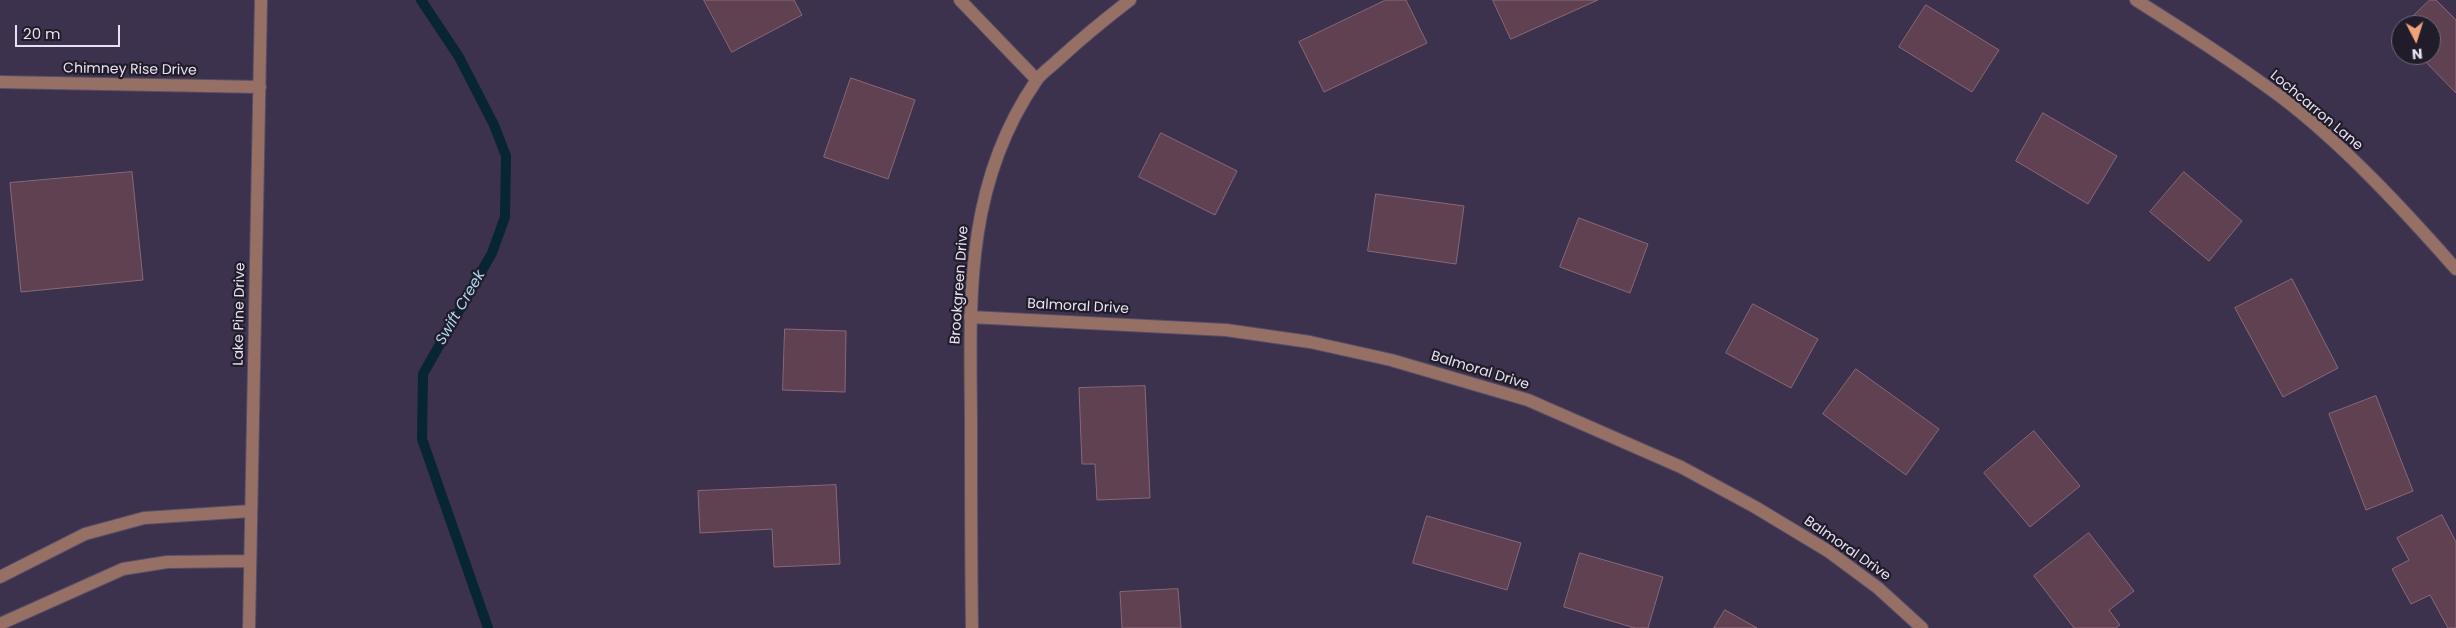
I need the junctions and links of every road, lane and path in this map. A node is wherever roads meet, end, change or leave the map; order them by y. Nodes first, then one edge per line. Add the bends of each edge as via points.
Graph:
1 (261, 0) edge
2 (960, 0) edge
3 (1130, 0) edge
4 (2136, 0) edge
5 (1036, 80) junction
6 (0, 82) edge
7 (260, 87) junction
8 (2456, 269) edge
9 (970, 317) junction
10 (251, 511) junction
11 (250, 561) junction
12 (0, 577) edge
13 (0, 624) edge
14 (249, 628) edge
15 (972, 628) edge
16 (1922, 628) edge

1 - 7 street, Lake Pine Drive
2 - 5 street
3 - 5 street, Brookgreen Drive via 1090,30
4 - 8 street, Lochcarron Lane via 2281,97 2404,210
5 - 9 street, Brookgreen Drive via 991,170 981,204
6 - 7 street, Chimney Rise Drive
7 - 10 street, Lake Pine Drive
9 - 15 street, Brookgreen Drive
9 - 16 street, Balmoral Drive via 1226,330 1310,342 1391,360 1528,400 1681,467 1755,507 1828,551 1878,588
10 - 11 street, Lake Pine Drive
10 - 12 street via 144,518 85,534
11 - 13 street via 167,562 122,569
11 - 14 street, Lake Pine Drive

